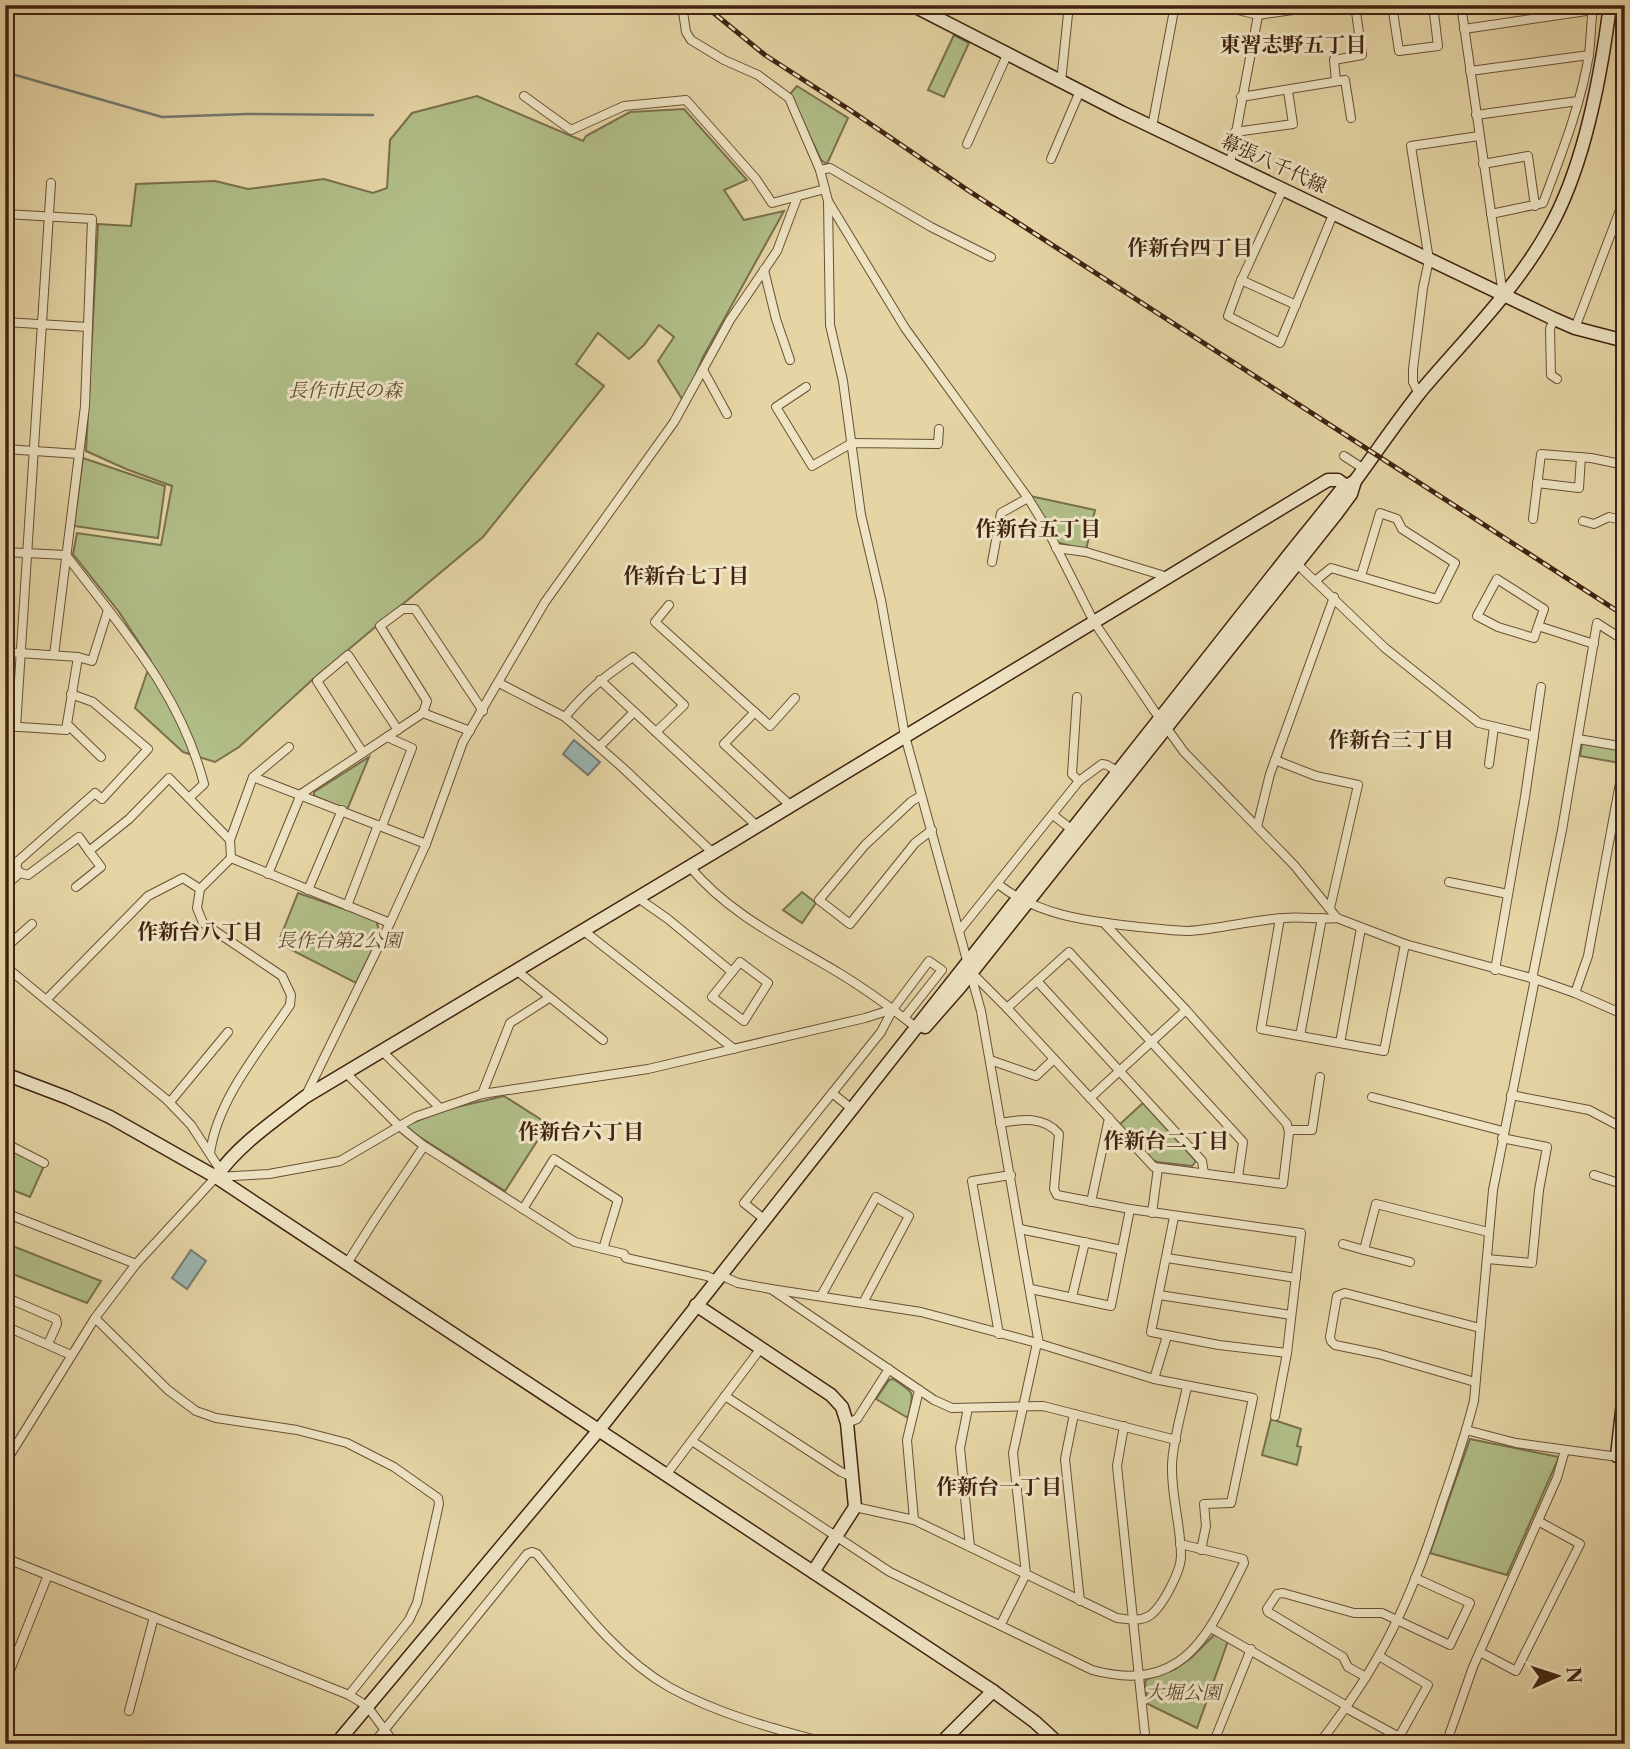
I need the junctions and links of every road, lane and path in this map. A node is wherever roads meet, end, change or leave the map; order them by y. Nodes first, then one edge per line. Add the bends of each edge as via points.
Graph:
1 (682, 5) edge
2 (912, 5) edge
3 (1073, 5) edge
4 (1175, 5) edge
5 (1218, 5) edge
6 (1329, 5) edge
7 (1355, 5) edge
8 (1392, 5) edge
9 (1433, 5) edge
10 (1461, 5) edge
11 (1610, 5) edge
12 (1593, 8) edge
13 (1259, 10) edge
14 (1464, 29) junction
15 (1007, 55) junction
16 (1589, 55) junction
17 (1470, 71) junction
18 (1336, 81) junction
19 (1061, 82) junction
20 (1080, 91) junction
21 (1287, 91) junction
22 (524, 96) dead end
23 (1241, 97) junction
24 (1578, 101) junction
25 (1476, 115) junction
26 (1351, 118) dead end
27 (1152, 127) junction
28 (1235, 132) junction
29 (1479, 136) junction
30 (967, 144) dead end
31 (1051, 159) dead end
32 (1230, 164) junction
33 (1483, 164) junction
34 (820, 170) junction
35 (51, 183) dead end
36 (825, 189) junction
37 (1283, 189) junction
38 (1625, 197) edge
39 (797, 198) junction
40 (828, 201) junction
41 (1535, 206) junction
42 (1334, 212) junction
43 (5, 214) edge
44 (1490, 214) junction
45 (49, 216) junction
46 (990, 257) dead end
47 (1429, 260) junction
48 (764, 270) junction
49 (1241, 280) junction
50 (1503, 295) junction
51 (1296, 305) junction
52 (1554, 319) junction
53 (5, 321) edge
54 (42, 324) junction
55 (88, 327) junction
56 (1575, 328) junction
57 (1625, 341) edge
58 (790, 360) dead end
59 (703, 370) junction
60 (1557, 379) dead end
61 (806, 387) dead end
62 (1419, 394) junction
63 (727, 414) dead end
64 (939, 429) dead end
65 (852, 443) junction
66 (5, 449) edge
67 (34, 451) junction
68 (79, 454) junction
69 (1344, 456) dead end
70 (1581, 457) junction
71 (1625, 466) edge
72 (1364, 469) junction
73 (1350, 483) junction
74 (1537, 483) junction
75 (1027, 498) junction
76 (1533, 519) dead end
77 (1583, 521) dead end
78 (1625, 521) edge
79 (1056, 548) junction
80 (5, 552) edge
81 (27, 553) junction
82 (66, 555) junction
83 (1292, 560) junction
84 (992, 562) dead end
85 (1361, 576) junction
86 (1168, 577) junction
87 (1315, 581) junction
88 (1334, 597) junction
89 (670, 605) dead end
90 (108, 610) junction
91 (1094, 622) junction
92 (1538, 626) junction
93 (1625, 640) edge
94 (1594, 644) junction
95 (5, 652) edge
96 (21, 653) junction
97 (54, 655) junction
98 (78, 657) junction
99 (600, 680) junction
100 (499, 683) junction
101 (1541, 687) dead end
102 (71, 694) junction
103 (1077, 696) dead end
104 (795, 698) dead end
105 (482, 711) junction
106 (634, 712) junction
107 (755, 712) junction
108 (423, 713) junction
109 (565, 718) junction
110 (1163, 723) junction
111 (67, 724) junction
112 (5, 726) edge
113 (16, 727) junction
114 (1494, 727) junction
115 (398, 730) junction
116 (470, 731) junction
117 (656, 732) junction
118 (905, 736) junction
119 (1534, 736) junction
120 (387, 737) junction
121 (1578, 738) junction
122 (600, 746) junction
123 (289, 747) dead end
124 (1625, 747) edge
125 (363, 753) junction
126 (1625, 756) edge
127 (101, 757) dead end
128 (1275, 760) junction
129 (1489, 764) dead end
130 (1117, 771) junction
131 (253, 777) junction
132 (1079, 781) junction
133 (301, 794) junction
134 (921, 796) junction
135 (189, 798) junction
136 (791, 806) junction
137 (342, 810) junction
138 (1053, 814) junction
139 (380, 826) junction
140 (757, 826) junction
141 (1257, 827) junction
142 (932, 831) junction
143 (1076, 832) junction
144 (230, 840) junction
145 (426, 844) junction
146 (89, 851) junction
147 (712, 853) junction
148 (231, 858) junction
149 (690, 867) junction
150 (20, 873) junction
151 (268, 874) junction
152 (1449, 882) dead end
153 (998, 884) junction
154 (5, 886) edge
155 (76, 887) dead end
156 (200, 889) junction
157 (308, 890) junction
158 (1508, 894) junction
159 (638, 898) junction
160 (1022, 901) junction
161 (347, 906) junction
162 (1330, 908) junction
163 (1280, 918) junction
164 (1322, 918) junction
165 (1337, 918) junction
166 (390, 923) junction
167 (1104, 923) junction
168 (32, 924) dead end
169 (1361, 928) junction
170 (584, 931) junction
171 (959, 931) junction
172 (1405, 944) junction
173 (5, 948) edge
174 (5, 966) edge
175 (970, 966) junction
176 (516, 970) junction
177 (1495, 970) junction
178 (732, 972) junction
179 (1534, 979) junction
180 (1037, 981) junction
181 (1575, 993) junction
182 (549, 998) junction
183 (47, 999) junction
184 (1007, 1007) junction
185 (893, 1009) junction
186 (1186, 1010) junction
187 (1625, 1015) edge
188 (904, 1018) junction
189 (918, 1029) junction
190 (228, 1032) dead end
191 (1300, 1036) junction
192 (603, 1040) dead end
193 (1151, 1043) junction
194 (1339, 1043) junction
195 (734, 1049) junction
196 (383, 1052) junction
197 (1054, 1059) junction
198 (990, 1060) junction
199 (1119, 1071) junction
200 (5, 1074) edge
201 (347, 1074) junction
202 (1320, 1077) dead end
203 (832, 1093) junction
204 (482, 1094) junction
205 (1511, 1095) junction
206 (305, 1097) junction
207 (1373, 1097) dead end
208 (1090, 1098) junction
209 (170, 1102) junction
210 (439, 1107) junction
211 (852, 1109) junction
212 (1109, 1118) junction
213 (1000, 1123) junction
214 (398, 1125) junction
215 (1625, 1129) edge
216 (1289, 1130) junction
217 (1503, 1135) junction
218 (5, 1143) edge
219 (424, 1146) junction
220 (210, 1153) junction
221 (44, 1163) dead end
222 (1158, 1168) junction
223 (1204, 1173) junction
224 (218, 1174) junction
225 (1011, 1175) junction
226 (1594, 1175) dead end
227 (1238, 1177) junction
228 (1625, 1185) edge
229 (1091, 1202) junction
230 (523, 1209) junction
231 (1130, 1209) junction
232 (5, 1213) edge
233 (1152, 1213) junction
234 (1174, 1217) junction
235 (764, 1219) junction
236 (1020, 1229) junction
237 (1488, 1231) junction
238 (1084, 1242) junction
239 (1343, 1244) dead end
240 (603, 1249) junction
241 (1122, 1250) junction
242 (1364, 1251) junction
243 (1167, 1258) junction
244 (1487, 1259) junction
245 (1410, 1262) dead end
246 (136, 1264) junction
247 (346, 1265) junction
248 (718, 1278) junction
249 (1296, 1278) junction
250 (771, 1289) junction
251 (1031, 1289) junction
252 (1158, 1295) junction
253 (821, 1296) junction
254 (5, 1297) edge
255 (1072, 1297) junction
256 (863, 1303) junction
257 (696, 1305) junction
258 (1291, 1315) junction
259 (95, 1318) junction
260 (5, 1326) edge
261 (1480, 1328) junction
262 (999, 1334) junction
263 (1167, 1336) junction
264 (48, 1344) junction
265 (1038, 1344) junction
266 (761, 1348) junction
267 (1287, 1353) junction
268 (71, 1355) junction
269 (889, 1369) junction
270 (1154, 1379) junction
271 (1475, 1381) junction
272 (1625, 1384) edge
273 (1187, 1386) junction
274 (919, 1390) junction
275 (725, 1396) junction
276 (1022, 1406) junction
277 (968, 1408) junction
278 (1074, 1414) junction
279 (1275, 1416) dead end
280 (847, 1423) junction
281 (1124, 1426) junction
282 (1466, 1430) junction
283 (598, 1431) junction
284 (1176, 1440) junction
285 (692, 1441) junction
286 (1565, 1450) junction
287 (1621, 1457) edge
288 (5, 1463) edge
289 (666, 1475) junction
290 (853, 1477) junction
291 (855, 1507) junction
292 (914, 1520) junction
293 (1538, 1521) junction
294 (837, 1537) junction
295 (1180, 1544) junction
296 (970, 1547) junction
297 (1201, 1550) junction
298 (5, 1558) edge
299 (813, 1573) junction
300 (1026, 1574) junction
301 (48, 1575) junction
302 (1415, 1578) junction
303 (1080, 1601) junction
304 (154, 1617) junction
305 (1397, 1619) junction
306 (1134, 1620) junction
307 (1001, 1624) junction
308 (1212, 1628) junction
309 (1251, 1650) junction
310 (1480, 1652) junction
311 (1379, 1657) junction
312 (1140, 1676) junction
313 (1366, 1677) junction
314 (5, 1683) edge
315 (993, 1691) junction
316 (349, 1695) junction
317 (368, 1706) junction
318 (1347, 1707) junction
319 (129, 1711) dead end
320 (384, 1730) junction
321 (5, 1736) edge
322 (18, 1740) dead end
323 (1322, 1743) edge
324 (336, 1744) edge
325 (373, 1744) edge
326 (395, 1744) edge
327 (831, 1744) edge
328 (940, 1744) edge
329 (1059, 1744) edge
330 (1146, 1744) edge
331 (1226, 1744) edge
332 (1446, 1744) edge

1 - 34 street via 691,40 758,75 789,98
2 - 15 street, 幕張八千代線
3 - 19 street via 1068,14
4 - 27 street
5 - 13 street
6 - 13 street
7 - 18 street via 1362,55 1334,60
8 - 9 street via 1399,51 1438,46
10 - 14 street
11 - 50 street via 1600,77 1566,191 1550,228
12 - 14 street
12 - 16 street
13 - 23 street
14 - 17 street
15 - 19 street, 幕張八千代線
15 - 30 street
16 - 17 street
16 - 24 street
17 - 25 street
18 - 21 street
18 - 26 street via 1345,80
19 - 20 street, 幕張八千代線
20 - 27 street, 幕張八千代線
20 - 31 street
21 - 23 street
21 - 28 street via 1293,124
22 - 39 street via 571,130 624,106 686,100 772,203
23 - 28 street
24 - 25 street
24 - 41 street via 1543,203
25 - 29 street
27 - 32 street, 幕張八千代線
28 - 32 street
29 - 33 street
29 - 47 street via 1411,146
32 - 37 street, 幕張八千代線
33 - 41 street via 1528,156
33 - 44 street
34 - 36 street
34 - 46 street via 830,168
35 - 45 street
36 - 39 street
36 - 40 street
37 - 42 street, 幕張八千代線
37 - 49 street
38 - 56 street
39 - 48 street via 777,251
40 - 65 street via 830,325
40 - 75 street via 905,328
41 - 44 street
42 - 47 street, 幕張八千代線
42 - 51 street
43 - 45 street
44 - 50 street
45 - 54 street
45 - 55 street via 92,219
47 - 50 street, 幕張八千代線
47 - 62 street via 1413,369
48 - 58 street
48 - 59 street
49 - 51 street
49 - 51 street via 1228,316 1271,339 1280,343
50 - 52 street, 幕張八千代線
50 - 62 street
52 - 56 street, 幕張八千代線
52 - 60 street via 1551,374
53 - 54 street
54 - 55 street
54 - 67 street
55 - 68 street
56 - 57 street, 幕張八千代線
59 - 63 street
59 - 100 street via 674,422 545,602
61 - 65 street via 776,407 812,466
62 - 72 street
64 - 65 street via 939,444
65 - 118 street via 861,515
66 - 67 street
67 - 68 street
67 - 81 street
68 - 82 street
69 - 72 street
70 - 71 street
70 - 74 street via 1541,454
70 - 74 street via 1579,488
72 - 73 street
73 - 83 street
73 - 86 street via 1328,480
74 - 76 street
75 - 79 street
75 - 84 street via 1001,513
77 - 78 street via 1594,524 1609,517
79 - 86 street via 1086,552
79 - 91 street
80 - 81 street
81 - 82 street
81 - 96 street
82 - 90 street
82 - 97 street
83 - 87 street
83 - 110 street
85 - 85 street via 1437,598 1455,563 1402,529 1397,519 1380,513
85 - 87 street via 1331,568
86 - 91 street
87 - 88 street
88 - 114 street via 1385,648 1479,723
88 - 128 street
89 - 107 street via 655,622
90 - 98 street via 92,661
90 - 135 street via 163,685 194,750 204,784
91 - 110 street
91 - 118 street
92 - 92 street via 1544,608 1497,579 1477,616 1534,638
92 - 94 street
93 - 94 street via 1597,623
94 - 121 street
95 - 96 street
96 - 97 street
96 - 113 street
97 - 98 street
98 - 102 street
99 - 106 street
99 - 109 street
99 - 117 street via 633,657 684,705
100 - 105 street
100 - 109 street
101 - 119 street
102 - 111 street
102 - 150 street via 93,702 148,749 102,799 95,793 18,861
103 - 132 street via 1072,774
104 - 107 street via 771,726
105 - 108 street via 415,609 403,609 380,626 428,701
105 - 116 street
106 - 117 street
106 - 122 street
107 - 136 street via 724,744
108 - 115 street
108 - 116 street
109 - 122 street
110 - 130 street
110 - 141 street via 1184,752
110 - 143 street
111 - 113 street via 66,730
111 - 127 street
112 - 113 street
114 - 119 street
114 - 129 street
115 - 120 street
115 - 125 street via 348,655 317,681
116 - 145 street
117 - 140 street
118 - 134 street
118 - 136 street
119 - 158 street
120 - 125 street
120 - 139 street via 412,748
121 - 124 street
121 - 179 street
122 - 147 street
123 - 131 street
125 - 133 street
126 - 181 street via 1588,956
128 - 141 street
128 - 162 street via 1358,785
130 - 132 street via 1101,764
130 - 143 street
131 - 133 street
131 - 144 street
132 - 138 street
133 - 137 street
133 - 151 street
134 - 142 street
134 - 142 street via 865,845 819,900 850,924 915,843
135 - 144 street
135 - 146 street via 169,778
136 - 140 street
137 - 139 street
137 - 157 street
138 - 143 street
138 - 153 street
139 - 145 street
139 - 161 street
140 - 147 street
141 - 162 street
142 - 171 street
143 - 160 street
144 - 148 street
145 - 166 street
146 - 150 street via 79,837 28,875
146 - 155 street via 101,867
147 - 149 street
148 - 151 street
148 - 156 street
149 - 159 street
149 - 185 street via 750,922
150 - 154 street
151 - 157 street
152 - 158 street
153 - 160 street
153 - 171 street
156 - 183 street via 183,878 148,896
156 - 220 street via 197,908 203,923 282,975 291,995 290,1004 230,1095 213,1131
157 - 161 street
158 - 177 street
159 - 170 street
159 - 178 street
160 - 167 street
160 - 175 street
161 - 166 street
162 - 165 street
163 - 164 street
163 - 167 street via 1188,931
163 - 191 street via 1261,1029
164 - 165 street
164 - 191 street
165 - 169 street
166 - 206 street
167 - 186 street
168 - 173 street
169 - 172 street
169 - 194 street
170 - 176 street
170 - 195 street
171 - 175 street
172 - 177 street
172 - 194 street via 1384,1051
174 - 183 street
175 - 184 street
175 - 189 street via 940,1012
175 - 198 street
176 - 182 street
176 - 196 street
177 - 179 street
178 - 178 street via 740,962 768,983 744,1021 712,997
179 - 181 street
179 - 205 street
180 - 184 street
180 - 193 street via 1069,952
180 - 199 street
181 - 187 street
182 - 192 street
182 - 204 street via 510,1023
183 - 209 street
184 - 197 street
185 - 188 street
185 - 188 street via 929,961 942,970
185 - 195 street
185 - 203 street via 881,1032
186 - 193 street
186 - 216 street
188 - 189 street
189 - 211 street
190 - 209 street
191 - 194 street
193 - 199 street
193 - 227 street via 1243,1142
195 - 204 street via 648,1069
196 - 201 street
196 - 210 street
197 - 198 street via 1036,1076
197 - 208 street
198 - 213 street
199 - 208 street
199 - 223 street via 1202,1161
200 - 224 street via 68,1098
201 - 206 street
201 - 214 street
202 - 216 street via 1312,1130
203 - 211 street
203 - 235 street via 744,1203
204 - 210 street
205 - 215 street via 1589,1110
205 - 217 street
206 - 224 street via 266,1126
207 - 217 street
208 - 212 street
209 - 220 street
210 - 214 street
211 - 235 street
212 - 222 street
212 - 229 street
213 - 225 street
213 - 229 street via 1027,1118 1052,1126 1059,1134 1054,1189 1058,1195
214 - 219 street
214 - 224 street via 340,1161 269,1174
216 - 227 street via 1283,1184
217 - 237 street
217 - 244 street via 1547,1147 1532,1263
218 - 221 street
219 - 230 street
219 - 247 street
220 - 224 street
222 - 223 street
222 - 233 street
223 - 227 street
224 - 246 street
224 - 247 street
225 - 236 street
225 - 262 street via 972,1181
226 - 228 street
229 - 231 street
230 - 240 street via 575,1242
230 - 240 street via 554,1159 618,1200
231 - 233 street
231 - 241 street
232 - 246 street
233 - 234 street
234 - 243 street
234 - 249 street via 1301,1233
235 - 248 street
236 - 238 street
236 - 251 street
237 - 242 street via 1376,1204
237 - 244 street
238 - 241 street
238 - 255 street
239 - 242 street
240 - 248 street
241 - 255 street via 1111,1306
242 - 245 street
243 - 249 street
243 - 252 street
244 - 261 street
246 - 259 street
247 - 283 street
248 - 250 street
248 - 257 street
249 - 258 street
250 - 253 street
250 - 269 street
251 - 255 street
251 - 265 street
252 - 258 street
252 - 263 street via 1151,1332
253 - 256 street
253 - 256 street via 876,1197 909,1216
254 - 264 street via 56,1319
256 - 262 street via 921,1312
257 - 266 street
257 - 283 street
258 - 267 street
259 - 268 street
259 - 316 street via 168,1390 196,1411 347,1443 394,1467 438,1498 417,1603 409,1620
260 - 264 street
261 - 271 street
261 - 271 street via 1345,1293 1337,1296 1330,1337 1335,1345
262 - 265 street
263 - 267 street
263 - 270 street
264 - 268 street
265 - 270 street
265 - 276 street
266 - 275 street
266 - 280 street via 831,1395
267 - 279 street
268 - 288 street
269 - 274 street
269 - 280 street via 857,1419
270 - 273 street
271 - 282 street
272 - 287 street
273 - 284 street
273 - 297 street via 1253,1398 1231,1503 1204,1504
274 - 277 street via 952,1408
274 - 292 street via 907,1440
275 - 285 street
275 - 290 street
276 - 277 street
276 - 278 street
276 - 300 street via 1013,1453
277 - 296 street via 960,1448
278 - 281 street
278 - 303 street via 1065,1459
280 - 290 street
281 - 284 street
281 - 306 street via 1117,1466
282 - 286 street via 1516,1444
282 - 302 street
283 - 289 street
283 - 317 street
284 - 295 street via 1172,1480
285 - 289 street
285 - 294 street
286 - 287 street
286 - 293 street
289 - 299 street
290 - 291 street
291 - 292 street
291 - 294 street
292 - 296 street
293 - 310 street
293 - 310 street via 1580,1544 1516,1671
294 - 299 street
294 - 307 street via 890,1572
295 - 297 street
295 - 306 street via 1180,1565 1161,1604 1149,1616
296 - 300 street
297 - 308 street via 1243,1559 1244,1563
298 - 301 street
299 - 315 street
300 - 303 street
300 - 307 street
301 - 304 street
301 - 314 street
302 - 305 street
302 - 305 street via 1470,1602 1450,1645
303 - 306 street via 1117,1618
304 - 316 street
304 - 319 street
305 - 311 street
305 - 313 street via 1380,1612 1354,1613 1283,1593 1277,1594 1267,1609
306 - 312 street
307 - 312 street via 1092,1670
308 - 309 street
308 - 312 street via 1194,1651 1174,1665
309 - 318 street
309 - 331 street via 1215,1738
310 - 332 street
311 - 313 street
311 - 318 street via 1428,1685 1399,1737
312 - 330 street
313 - 318 street
315 - 328 street
315 - 329 street
316 - 317 street
317 - 320 street
317 - 324 street
318 - 323 street
320 - 325 street
320 - 326 street
320 - 327 street via 532,1552 601,1629 667,1685 746,1721
321 - 322 street

